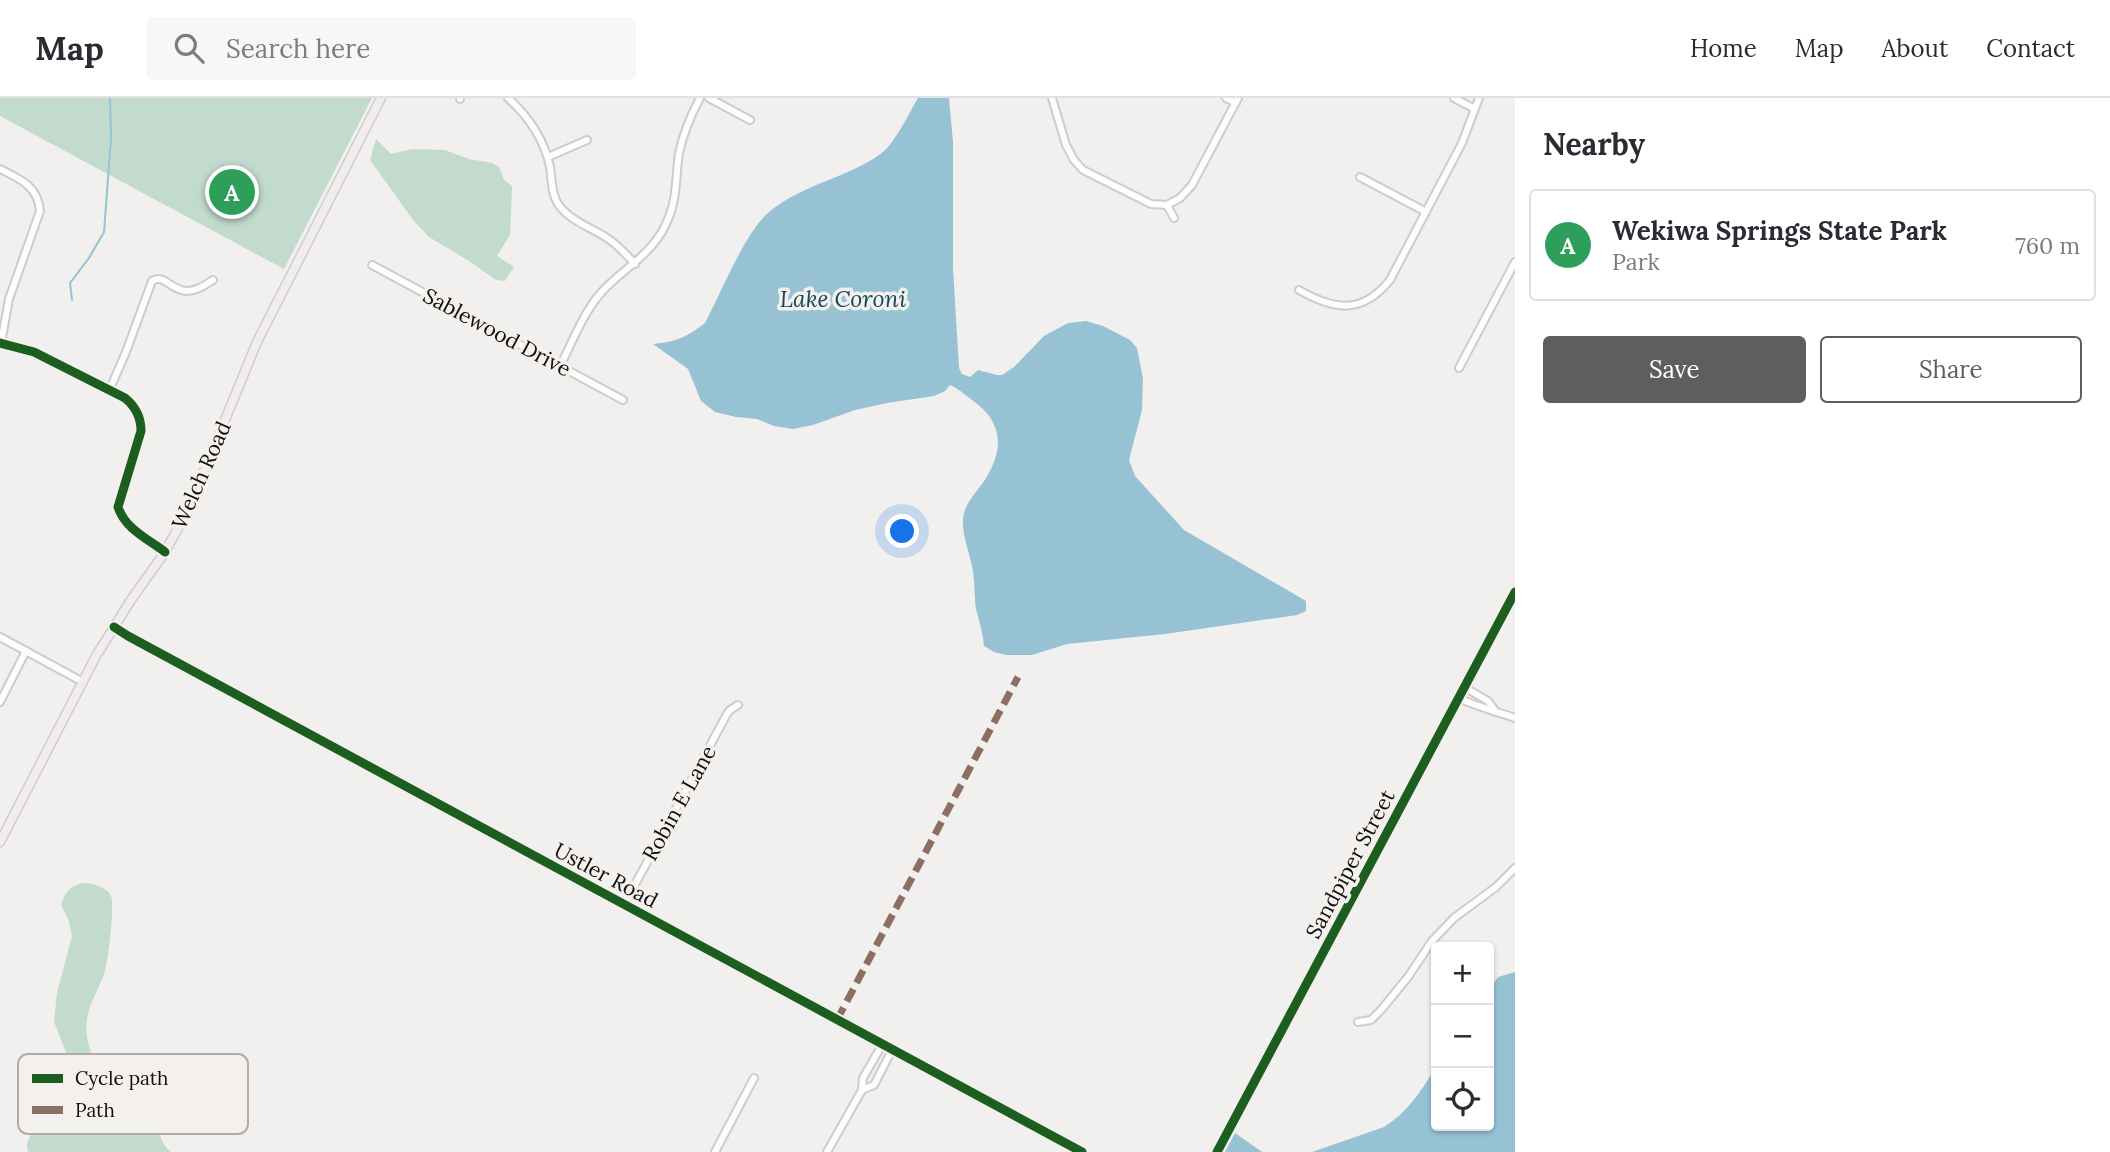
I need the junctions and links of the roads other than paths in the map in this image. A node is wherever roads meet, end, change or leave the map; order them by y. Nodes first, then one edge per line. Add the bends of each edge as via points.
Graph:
1 (381, 98) edge
2 (508, 98) edge
3 (700, 98) edge
4 (709, 98) edge
5 (1052, 98) edge
6 (1226, 98) edge
7 (1454, 98) edge
8 (1479, 98) edge
9 (1237, 100) edge
10 (1475, 109) junction
11 (750, 120) dead end
12 (587, 139) dead end
13 (548, 157) junction
14 (0, 169) edge
15 (1360, 177) dead end
16 (1167, 205) junction
17 (1426, 212) junction
18 (1174, 218) dead end
19 (1515, 262) edge
20 (635, 264) junction
21 (372, 265) dead end
22 (213, 281) dead end
23 (1299, 290) dead end
24 (1, 343) edge
25 (559, 366) junction
26 (1459, 368) dead end
27 (109, 391) junction
28 (623, 400) dead end
29 (165, 552) junction
30 (1515, 592) edge
31 (114, 626) junction
32 (0, 637) edge
33 (26, 652) junction
34 (83, 682) junction
35 (1464, 687) junction
36 (1458, 698) junction
37 (0, 702) edge
38 (738, 705) dead end
39 (1496, 712) junction
40 (1515, 718) edge
41 (0, 842) edge
42 (1515, 868) edge
43 (624, 905) junction
44 (1358, 1023) dead end
45 (882, 1045) junction
46 (892, 1051) junction
47 (870, 1067) junction
48 (880, 1073) junction
49 (754, 1079) dead end
50 (862, 1090) junction
51 (715, 1152) edge
52 (828, 1152) edge
53 (1082, 1152) edge
54 (1217, 1152) edge

1 - 29 main road, Welch Road via 257,342 188,510
2 - 13 street via 530,121
3 - 20 street via 679,154 670,215 658,239
4 - 11 street
5 - 16 street via 1066,145 1083,170 1151,204
6 - 9 street
7 - 10 street
8 - 10 street
9 - 16 street via 1192,185
10 - 17 street
12 - 13 street
13 - 20 street via 555,200 562,209 620,248
14 - 24 street via 30,186 40,211 9,299
15 - 17 street
16 - 18 street
17 - 23 street via 1390,280 1367,301 1326,304
19 - 26 street
20 - 25 street via 590,307
21 - 25 street, Sablewood Drive
22 - 27 street via 186,291 154,278
24 - 27 street via 34,352
25 - 28 street, Sablewood Drive
27 - 29 street via 132,404 141,421 118,510 127,525
29 - 31 main road, Welch Road
30 - 35 street, Sandpiper Street
31 - 34 main road, Welch Road
31 - 43 street, Ustler Road
32 - 33 street
33 - 34 street
33 - 37 street
34 - 41 main road, Welch Road
35 - 36 street, Sandpiper Street
35 - 39 street via 1488,701
36 - 39 street
36 - 54 street, Sandpiper Street
38 - 43 street, Robin E Lane via 727,714
39 - 40 street
42 - 44 street via 1454,918 1381,1010 1371,1020
43 - 45 street, Ustler Road
45 - 46 street, Ustler Road
45 - 47 street
46 - 48 street
46 - 53 street, Ustler Road
47 - 48 street
47 - 50 street
48 - 50 street via 874,1085
49 - 51 street
50 - 52 street

